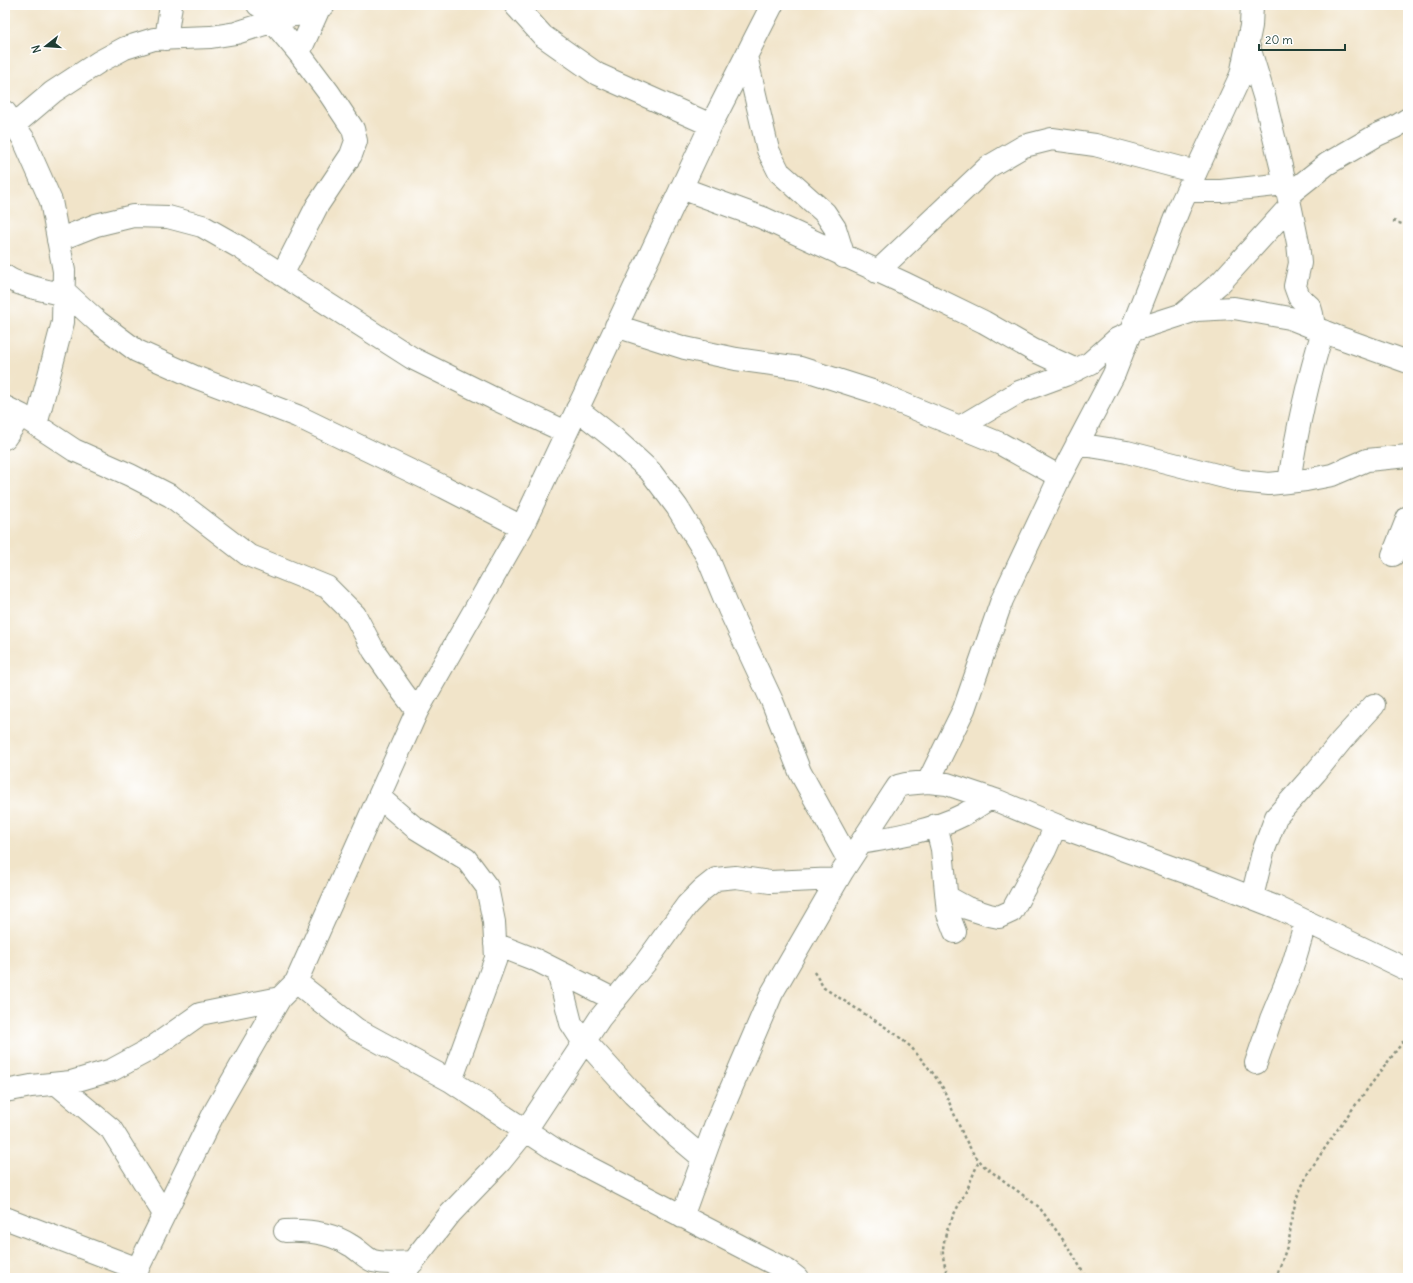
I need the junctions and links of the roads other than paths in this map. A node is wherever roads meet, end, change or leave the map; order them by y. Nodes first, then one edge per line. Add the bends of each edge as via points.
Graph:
1 (170, 5) edge
2 (258, 5) edge
3 (515, 5) edge
4 (772, 5) edge
5 (1252, 5) edge
6 (322, 6) edge
7 (296, 15) junction
8 (273, 22) junction
9 (166, 39) junction
10 (1247, 43) junction
11 (299, 53) junction
12 (746, 56) junction
13 (9, 118) edge
14 (1408, 119) edge
15 (711, 125) junction
16 (1191, 181) junction
17 (681, 188) junction
18 (1288, 195) junction
19 (58, 240) junction
20 (844, 257) junction
21 (877, 272) junction
22 (282, 275) junction
23 (5, 276) edge
24 (64, 293) junction
25 (1180, 316) junction
26 (616, 326) junction
27 (1319, 329) junction
28 (1130, 332) junction
29 (1408, 362) edge
30 (1076, 370) junction
31 (577, 409) junction
32 (21, 416) edge
33 (960, 427) junction
34 (566, 432) junction
35 (5, 438) edge
36 (1077, 444) junction
37 (1408, 456) edge
38 (1060, 477) junction
39 (1289, 482) junction
40 (1408, 517) edge
41 (522, 527) junction
42 (1393, 555) dead end
43 (1374, 705) dead end
44 (417, 711) junction
45 (928, 782) junction
46 (379, 797) junction
47 (990, 798) junction
48 (936, 825) junction
49 (1056, 825) junction
50 (861, 843) junction
51 (843, 870) junction
52 (947, 897) junction
53 (1252, 898) junction
54 (1306, 921) junction
55 (956, 932) dead end
56 (495, 944) junction
57 (1408, 970) edge
58 (558, 972) junction
59 (296, 982) junction
60 (280, 998) junction
61 (615, 1000) junction
62 (584, 1042) junction
63 (1256, 1063) dead end
64 (451, 1081) junction
65 (57, 1084) junction
66 (5, 1091) edge
67 (526, 1130) junction
68 (703, 1158) junction
69 (164, 1214) junction
70 (682, 1217) junction
71 (5, 1218) edge
72 (285, 1231) dead end
73 (406, 1270) edge
74 (136, 1273) edge
75 (798, 1278) edge

1 - 9 street
2 - 7 street
3 - 15 street via 543,36 597,74
4 - 12 street
5 - 10 street
6 - 7 street
6 - 11 street
7 - 8 street
8 - 9 street via 211,37
8 - 11 street
9 - 13 street via 154,39 125,48
10 - 16 street via 1241,75
10 - 18 street via 1264,96
11 - 22 street via 353,129 356,141 351,155 317,206
12 - 15 street
12 - 20 street via 768,150 778,172 825,212 835,228
13 - 19 street via 23,138 51,200
14 - 18 street via 1327,164
15 - 17 street
16 - 18 street via 1221,190
16 - 21 street via 1095,145 1052,139 1024,146 988,167
16 - 28 street
17 - 20 street via 763,218
17 - 26 street
18 - 25 street via 1272,228 1221,282
18 - 27 street via 1300,263 1295,286 1300,297 1310,307
19 - 22 street via 96,225 133,216 168,217 202,226
19 - 24 street via 64,271
20 - 21 street
21 - 30 street via 984,322 1033,350
22 - 34 street via 412,358
23 - 24 street via 21,284
24 - 32 street via 63,322
24 - 41 street via 137,351 297,416
25 - 27 street via 1196,310 1234,308 1290,318
25 - 28 street
26 - 31 street
26 - 33 street via 685,348 736,359 800,368 872,391
27 - 29 street
27 - 39 street
28 - 30 street via 1117,339 1090,363
28 - 36 street via 1114,374
30 - 33 street via 1019,392
31 - 34 street
31 - 51 street via 650,471 677,507 707,556 772,701
32 - 35 street
32 - 44 street via 74,450 171,496 248,555 327,588 355,615 374,651
33 - 38 street via 1002,444
34 - 41 street
36 - 38 street
36 - 39 street via 1127,452 1240,481 1269,484
37 - 39 street via 1367,460 1332,475
38 - 45 street via 1002,600 964,709
40 - 42 street
41 - 44 street
43 - 53 street via 1276,817 1263,852
44 - 46 street
45 - 47 street via 947,784
45 - 50 street via 898,786
46 - 56 street via 414,827 466,859 487,887 494,922
46 - 59 street
47 - 48 street via 962,815
47 - 49 street
48 - 50 street via 905,835
48 - 52 street via 942,849
49 - 52 street via 1012,911 999,917 989,915 967,908
49 - 53 street
50 - 51 street
51 - 61 street via 770,882 736,878 716,879 687,905
51 - 68 street via 772,993
52 - 55 street via 948,914
53 - 54 street
54 - 57 street
54 - 63 street via 1292,968
56 - 58 street via 536,960
56 - 64 street via 496,958
58 - 61 street
58 - 62 street via 571,1023
59 - 60 street
59 - 64 street via 356,1029
60 - 65 street via 200,1014 149,1050 112,1070
60 - 69 street via 215,1111
61 - 62 street
62 - 67 street
62 - 68 street via 633,1094
64 - 67 street
65 - 66 street
65 - 69 street via 111,1129
67 - 70 street via 558,1151
67 - 73 street via 500,1162 450,1214
68 - 70 street
69 - 74 street
70 - 75 street
71 - 74 street
72 - 73 street via 305,1230 328,1235 350,1244 371,1260

